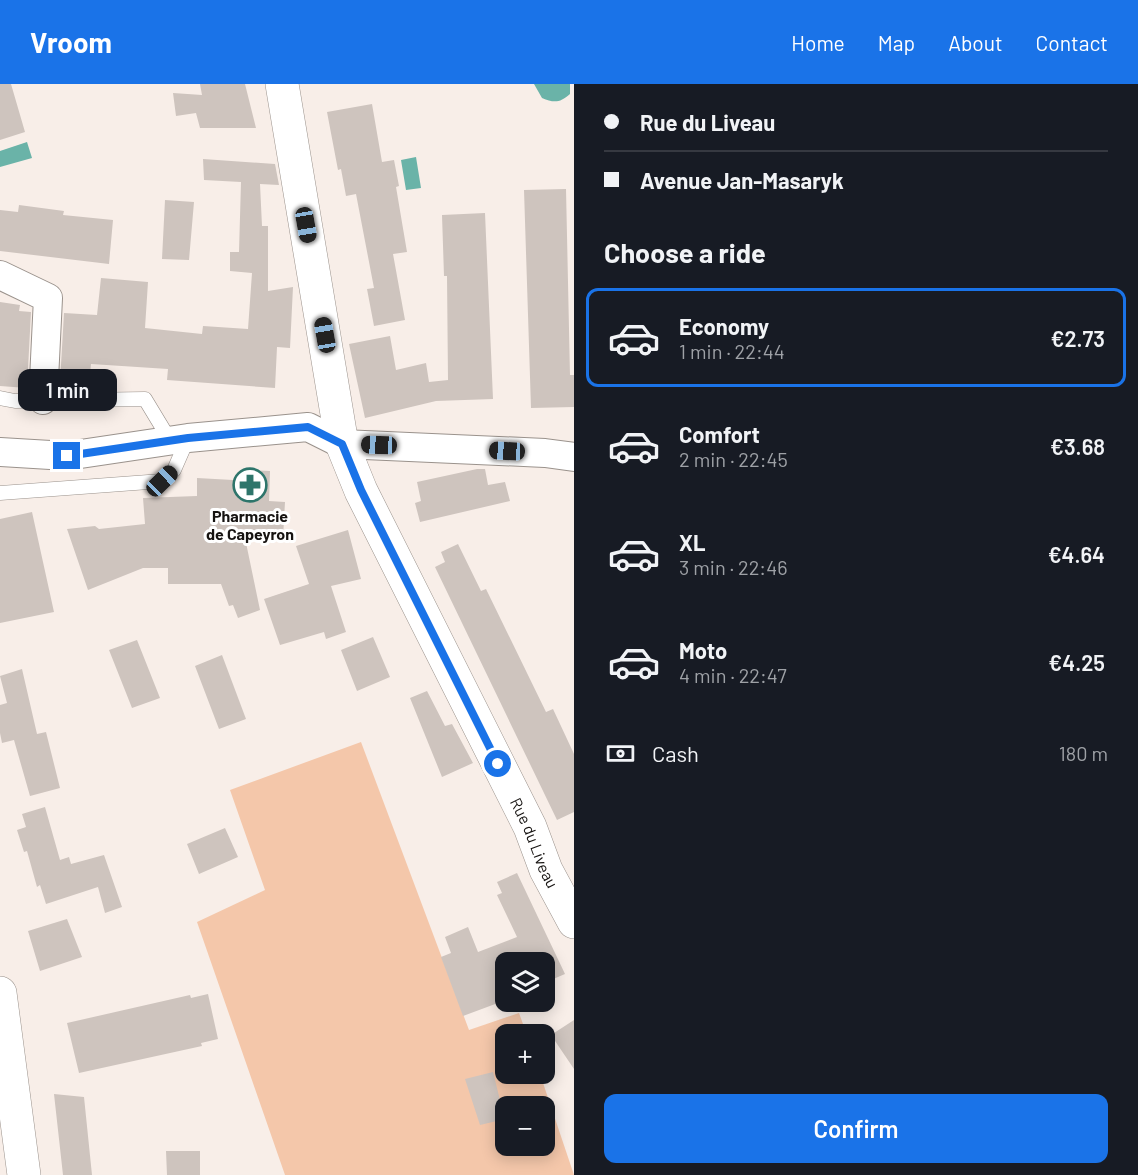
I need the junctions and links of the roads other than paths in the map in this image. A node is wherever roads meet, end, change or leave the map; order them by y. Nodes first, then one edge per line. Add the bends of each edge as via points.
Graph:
1 (282, 84) edge
2 (0, 275) edge
3 (0, 398) edge
4 (43, 400) junction
5 (180, 440) junction
6 (342, 444) junction
7 (0, 453) edge
8 (574, 457) edge
9 (0, 493) edge
10 (574, 922) edge
11 (0, 993) edge
12 (5, 1058) edge
13 (24, 1175) edge

1 - 6 street, Rue du Liveau
2 - 4 street via 48,298
3 - 4 lane
4 - 5 lane via 145,399
5 - 6 street via 308,427
5 - 7 street via 67,456
5 - 9 lane via 174,470 162,481
6 - 8 street
6 - 10 street, Rue du Liveau
11 - 12 street
12 - 13 street

